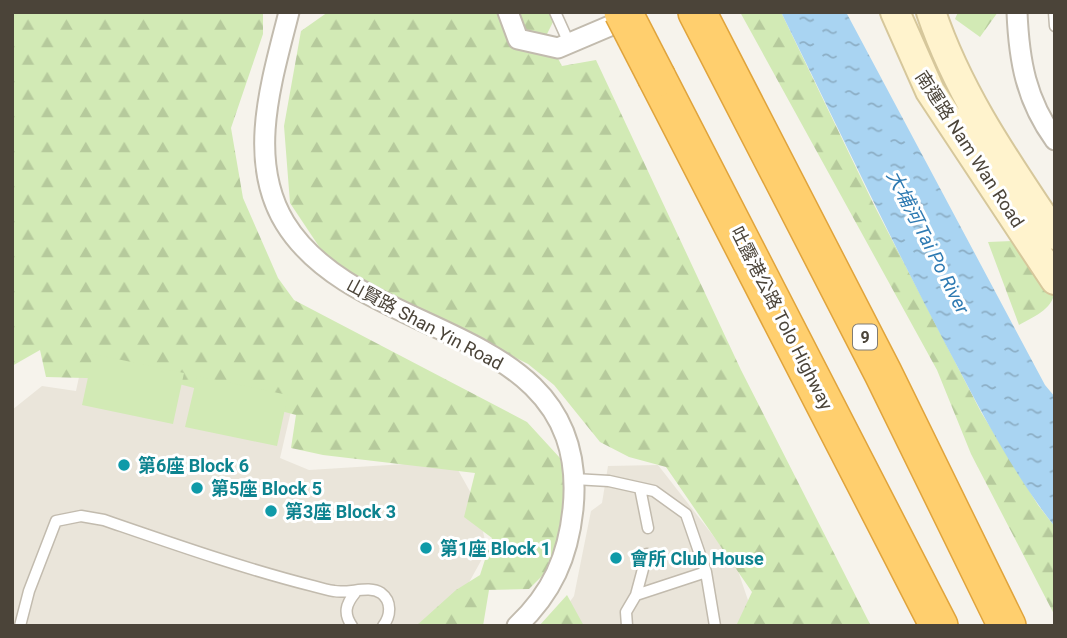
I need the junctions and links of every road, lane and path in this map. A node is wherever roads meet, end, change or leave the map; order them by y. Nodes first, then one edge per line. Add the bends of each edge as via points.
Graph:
1 (289, 12) edge
2 (508, 12) edge
3 (555, 12) edge
4 (623, 12) edge
5 (642, 12) edge
6 (697, 12) edge
7 (895, 12) edge
8 (931, 12) edge
9 (1017, 12) edge
10 (1054, 12) edge
11 (1055, 26) edge
12 (569, 43) junction
13 (1048, 126) edge
14 (1055, 140) edge
15 (1055, 235) edge
16 (1055, 280) edge
17 (574, 479) junction
18 (640, 488) junction
19 (648, 528) dead end
20 (647, 554) dead end
21 (706, 572) junction
22 (355, 593) junction
23 (636, 594) junction
24 (20, 626) edge
25 (352, 626) edge
26 (383, 626) edge
27 (517, 626) edge
28 (627, 626) edge
29 (715, 626) edge
30 (939, 626) edge
31 (1007, 626) edge

1 - 17 street, 山賢路 Shan Yin Road via 270,89 265,136 268,176 285,222 307,252 333,274 475,346 526,382 563,428
2 - 12 street via 518,39 558,48
3 - 12 lane
4 - 30 highway, 吐露港公路 Tolo Highway, bridge
5 - 12 street
6 - 31 highway, 9
7 - 16 main road, 南運路 Nam Wan Road via 930,91
8 - 15 main road, 南運路 Nam Wan Road via 974,113
9 - 13 street via 1025,80 1034,109
10 - 11 lane
13 - 14 street
17 - 18 lane
17 - 27 street, 山賢路 Shan Yin Road via 572,517 559,570 543,599
18 - 19 lane
18 - 21 lane via 654,491 686,514
20 - 23 lane
21 - 23 lane
21 - 29 lane
22 - 24 lane via 249,570 81,516 57,521
22 - 25 lane via 347,603 346,617
22 - 26 lane via 369,589 382,593 389,605
23 - 28 lane via 626,612

